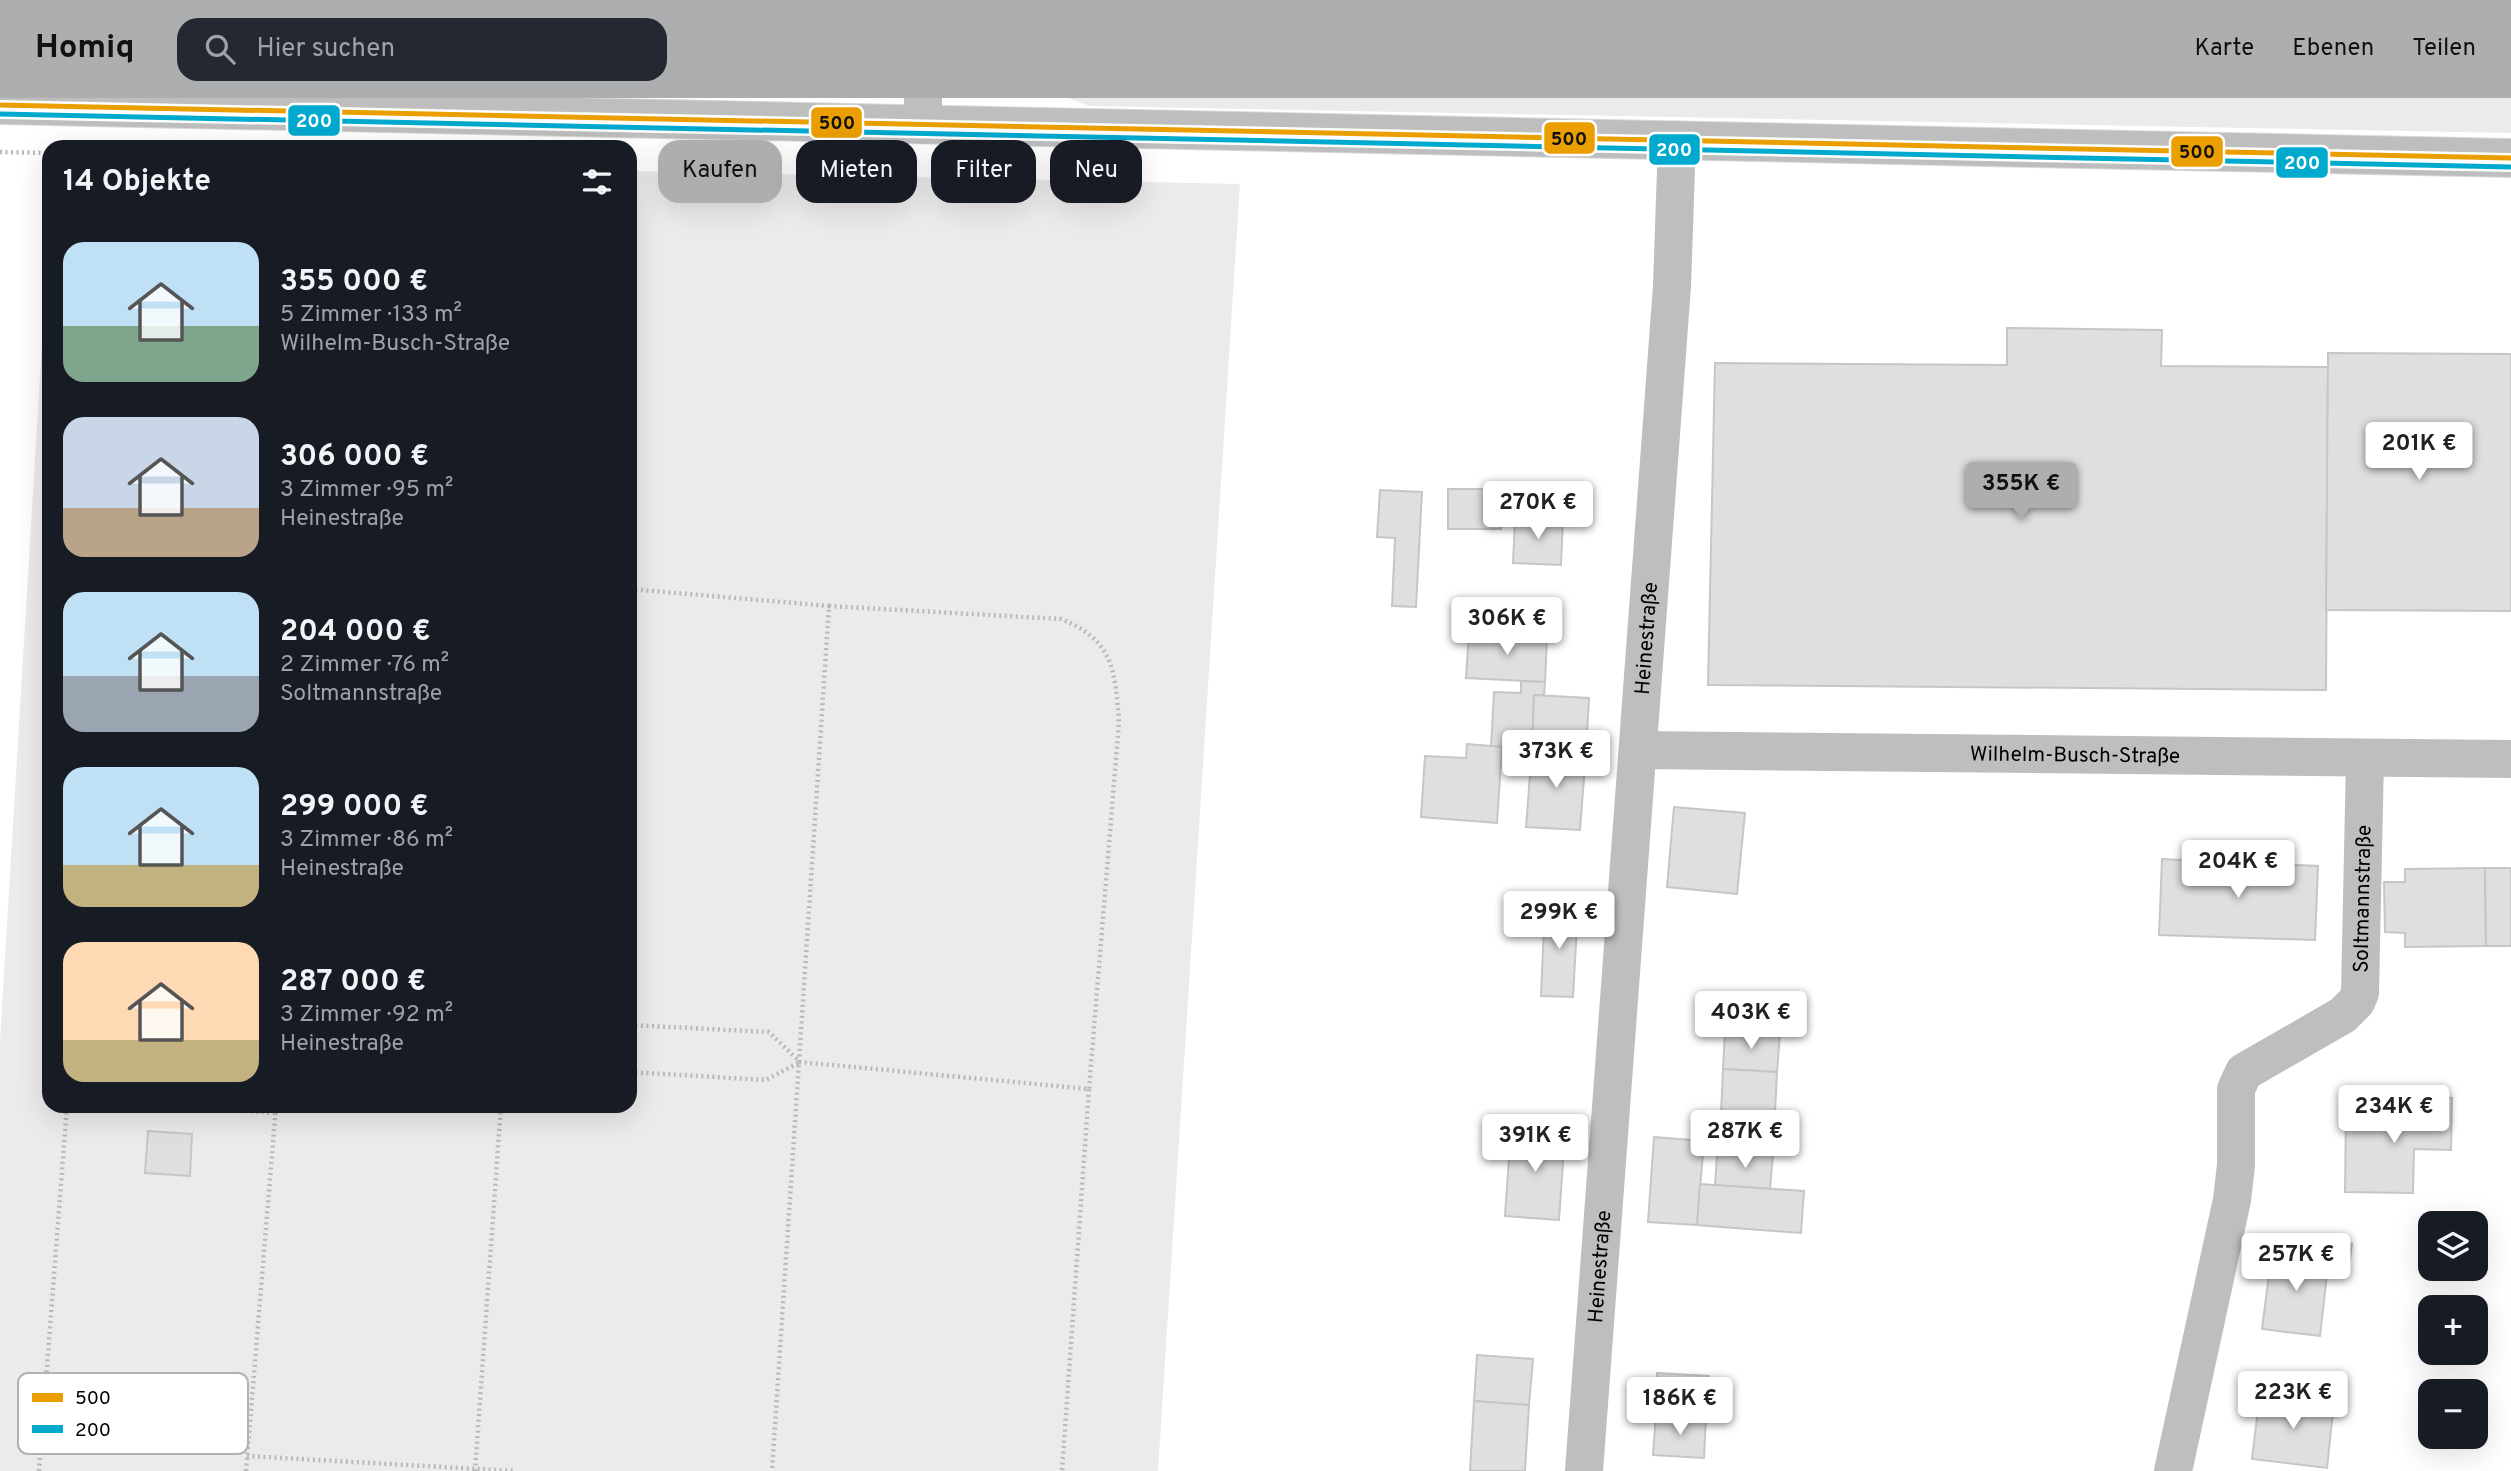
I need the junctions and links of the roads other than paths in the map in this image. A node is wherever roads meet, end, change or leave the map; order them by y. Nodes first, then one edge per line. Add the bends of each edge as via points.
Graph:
1 (0, 105) edge
2 (923, 111) edge
3 (1677, 140) junction
4 (2511, 158) edge
5 (1639, 750) junction
6 (2365, 758) junction
7 (2511, 759) edge
8 (1584, 1471) edge
9 (2173, 1471) edge

1 - 2 street
2 - 3 street
3 - 4 street
3 - 5 street, Heinestraße via 1672,286
5 - 6 street, Wilhelm-Busch-Straße
5 - 8 street, Heinestraße
6 - 7 street, Wilhelm-Busch-Straße
6 - 9 street, Soltmannstraße via 2360,993 2343,1015 2244,1072 2236,1089 2232,1200

